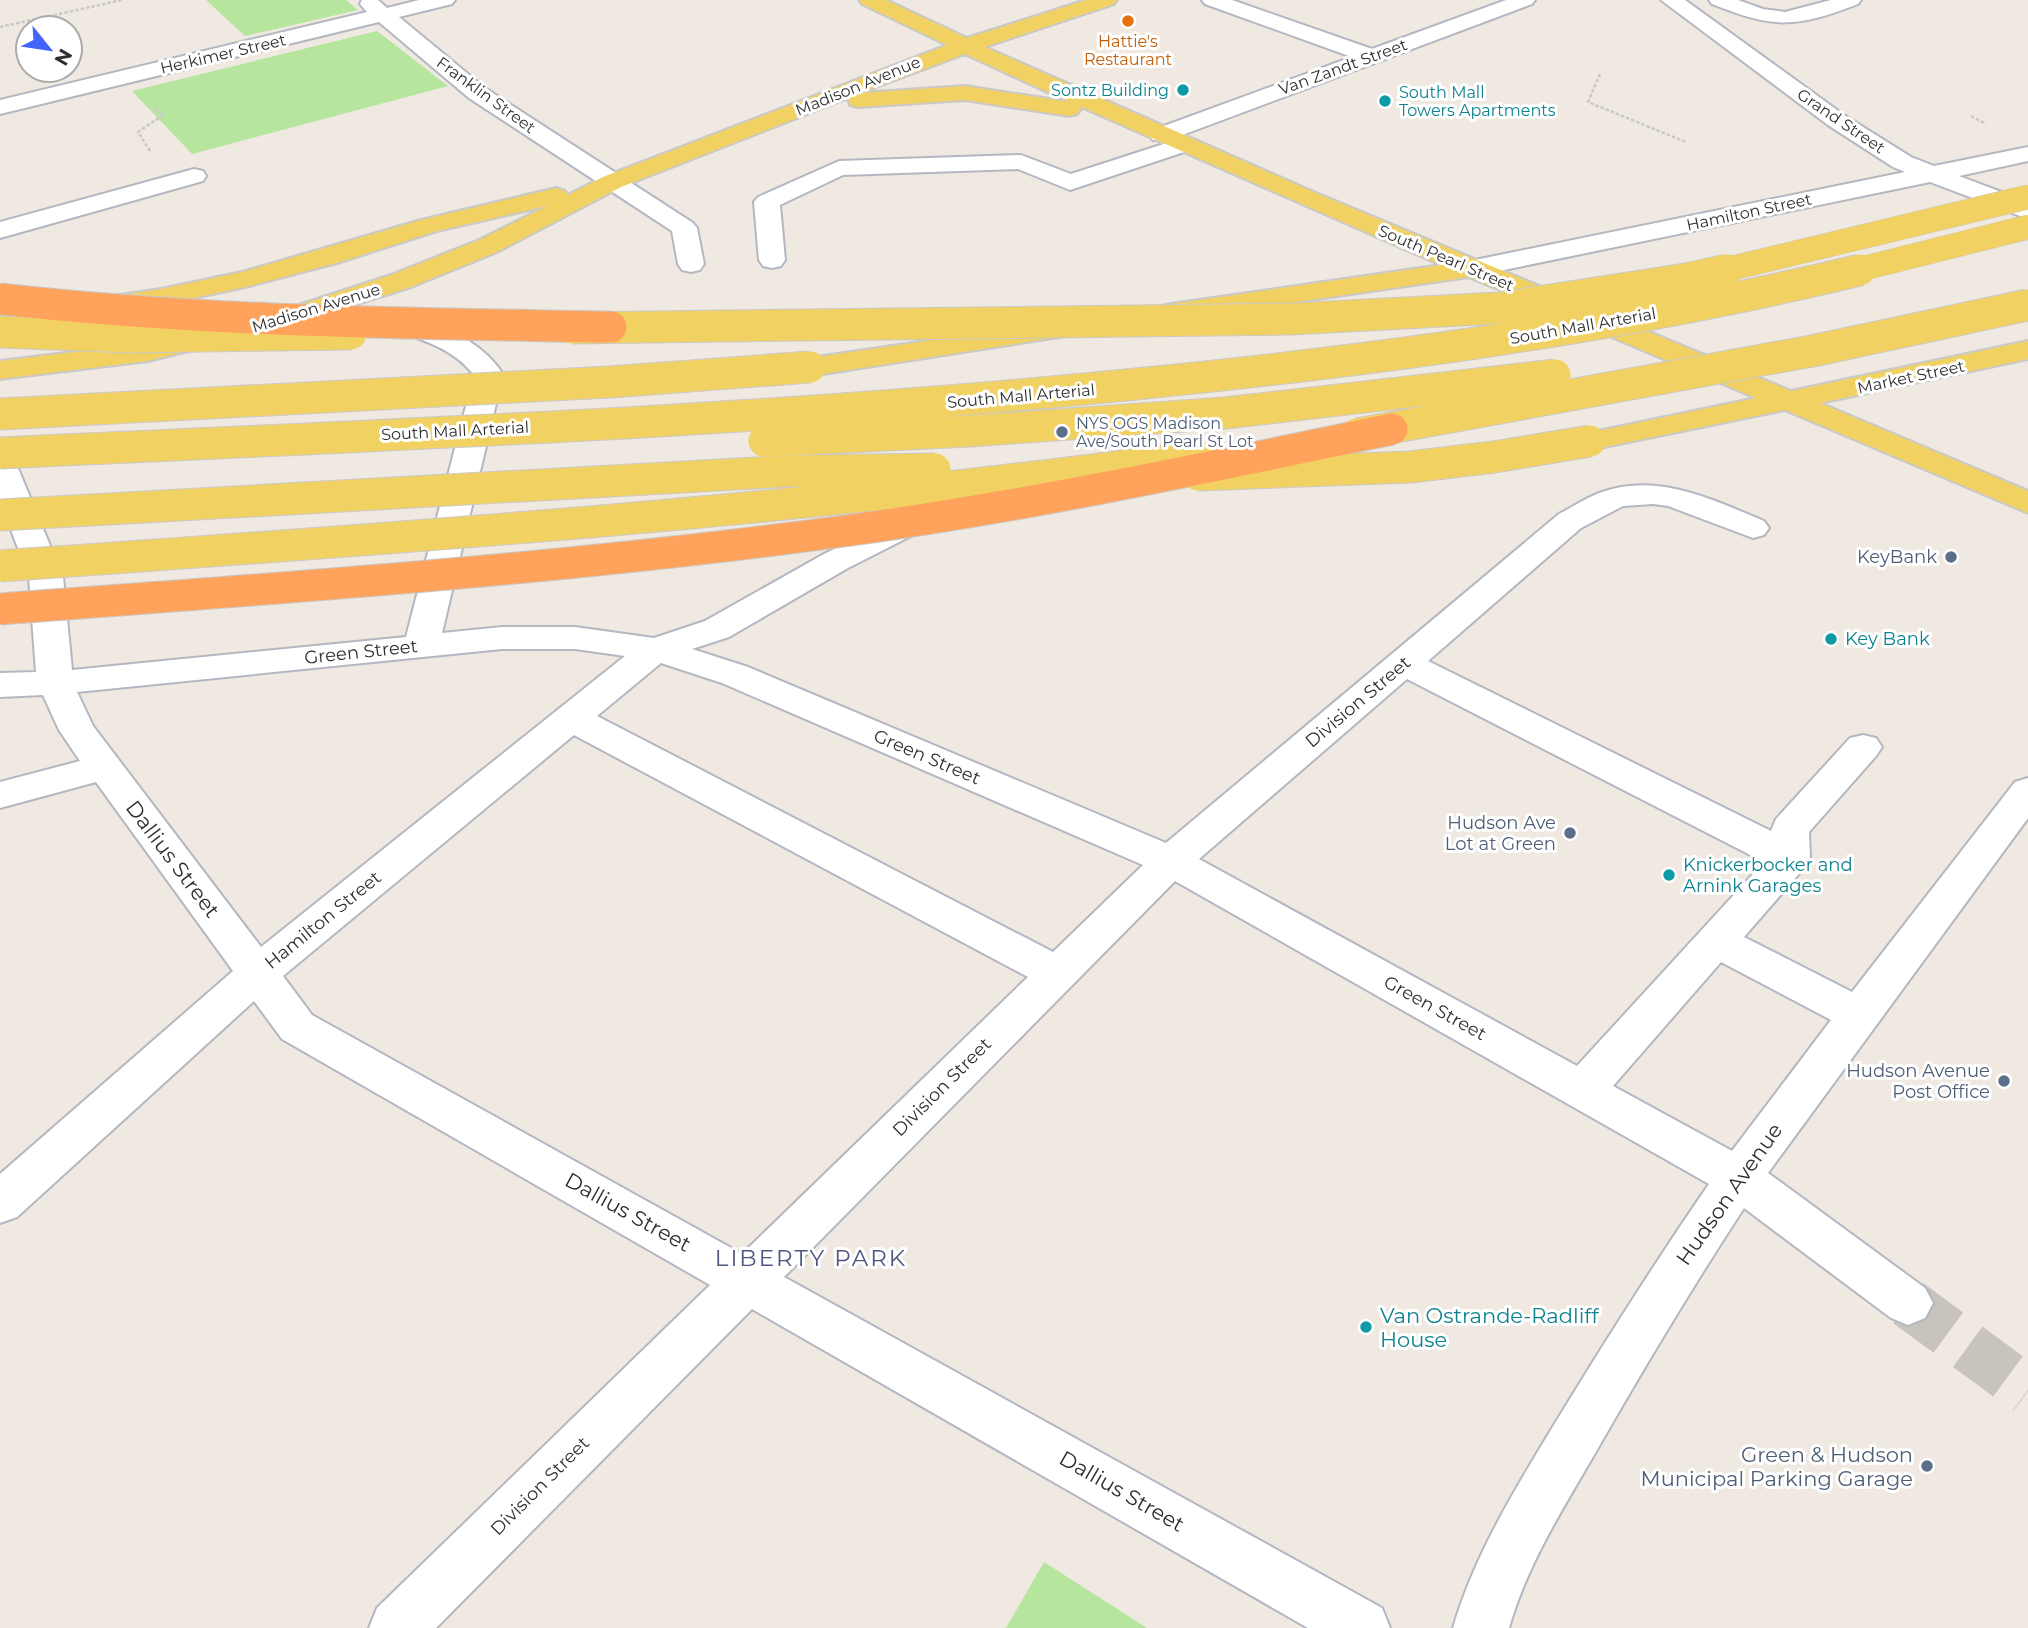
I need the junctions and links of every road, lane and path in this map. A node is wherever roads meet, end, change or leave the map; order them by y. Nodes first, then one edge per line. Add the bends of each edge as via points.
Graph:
1 (122, 0) edge
2 (366, 0) edge
3 (445, 0) edge
4 (869, 0) edge
5 (1107, 0) edge
6 (1212, 0) edge
7 (1525, 0) edge
8 (1671, 0) edge
9 (1718, 0) edge
10 (1851, 0) edge
11 (383, 16) junction
12 (0, 27) edge
13 (964, 45) junction
14 (1374, 57) junction
15 (1600, 74) dead end
16 (153, 106) dead end
17 (0, 107) edge
18 (794, 112) junction
19 (1122, 118) junction
20 (1172, 140) junction
21 (1686, 142) dead end
22 (2028, 154) edge
23 (1932, 175) junction
24 (185, 178) joint
25 (612, 183) junction
26 (2028, 197) edge
27 (2028, 211) edge
28 (2028, 227) edge
29 (0, 230) edge
30 (772, 260) dead end
31 (691, 264) dead end
32 (1470, 269) junction
33 (2028, 293) edge
34 (0, 299) edge
35 (340, 302) junction
36 (2028, 305) edge
37 (0, 321) edge
38 (611, 327) junction
39 (0, 332) edge
40 (2028, 350) edge
41 (0, 370) edge
42 (1793, 401) junction
43 (0, 414) edge
44 (1392, 429) junction
45 (0, 453) edge
46 (0, 461) edge
47 (0, 474) edge
48 (2028, 503) edge
49 (0, 515) edge
50 (902, 528) dead end
51 (1753, 528) dead end
52 (0, 566) edge
53 (0, 609) edge
54 (421, 646) junction
55 (656, 649) junction
56 (1404, 663) junction
57 (55, 682) junction
58 (0, 685) edge
59 (572, 718) junction
60 (1863, 747) dead end
61 (104, 767) junction
62 (2028, 791) edge
63 (0, 794) edge
64 (1790, 858) junction
65 (1171, 861) junction
66 (1716, 941) junction
67 (258, 973) junction
68 (1058, 973) junction
69 (1859, 1015) junction
70 (1583, 1090) junction
71 (1738, 1177) junction
72 (0, 1203) edge
73 (747, 1279) junction
74 (1908, 1303) tunnel mouth
75 (397, 1628) edge
76 (1362, 1628) edge
77 (1481, 1628) edge

1 - 12 path
2 - 11 street, Franklin Street
3 - 11 street, Herkimer Street
4 - 13 main road, South Pearl Street
5 - 13 main road, Madison Avenue
6 - 14 street
7 - 14 street, Van Zandt Street
8 - 23 street, Grand Street via 1836,120 1902,163
9 - 10 street via 1786,19 1802,18
11 - 17 street, Herkimer Street
11 - 25 street, Franklin Street via 472,89
13 - 18 main road, Madison Avenue
13 - 19 main road, South Pearl Street
14 - 20 street, Van Zandt Street
15 - 21 path via 1588,102
16 - 24 path via 163,116 138,132 145,145
18 - 19 main road via 875,97 954,92
18 - 25 main road, Madison Avenue
19 - 20 main road, South Pearl Street
20 - 30 street, Van Zandt Street via 1070,183 1021,162 839,168 767,202
20 - 32 main road, South Pearl Street
22 - 23 street, Hamilton Street
23 - 27 street, Grand Street
23 - 32 street, Hamilton Street
24 - 29 street
25 - 31 street, Franklin Street via 684,228
25 - 35 main road, Madison Avenue via 488,246
25 - 37 main road, Madison Avenue via 430,225 244,279 161,297
26 - 38 main road, bridge via 1686,279 1500,308 1276,319
28 - 45 main road, South Mall Arterial, bridge via 1860,271 1648,315 1394,355 1126,387 783,414
32 - 42 main road, South Pearl Street
32 - 43 main road, bridge via 810,367 635,381
33 - 47 main road, South Mall Arterial, bridge via 1691,358 1225,413 871,436
34 - 38 highway, bridge via 315,322
35 - 41 main road, Madison Avenue via 148,352
35 - 54 street via 448,339 477,357 489,374
36 - 44 main road, bridge via 1798,354
38 - 39 main road, bridge via 247,337
40 - 42 main road, Market Street
42 - 48 main road, South Pearl Street
42 - 49 main road, Market Street, bridge via 1590,441 1384,468 1127,475 977,468 790,471
44 - 52 main road, bridge via 1059,477 858,499
44 - 53 highway, bridge via 1084,493 821,534 494,570
46 - 57 street via 46,577
50 - 55 street via 717,629
51 - 56 street, Division Street via 1657,494 1618,497 1570,522
54 - 55 street, Green Street via 563,638
54 - 57 street, Green Street
55 - 59 street, Hamilton Street
55 - 65 street, Green Street via 735,676
56 - 64 street
56 - 65 street, Division Street
57 - 58 street, Green Street
57 - 61 street, Dallius Street via 77,730
59 - 67 street, Hamilton Street
59 - 68 street
60 - 64 street via 1790,829
61 - 63 street
61 - 67 street, Dallius Street
62 - 69 street, Hudson Avenue
64 - 66 street
65 - 68 street, Division Street
65 - 70 street, Green Street
66 - 69 street
66 - 70 street
67 - 72 street, Hamilton Street
67 - 73 street, Dallius Street via 297,1027
68 - 73 street, Division Street
69 - 71 street, Hudson Avenue
70 - 71 street, Green Street
71 - 74 street, Green Street
71 - 77 street, Hudson Avenue via 1656,1301 1534,1508 1490,1597
73 - 75 street, Division Street
73 - 76 street, Dallius Street

